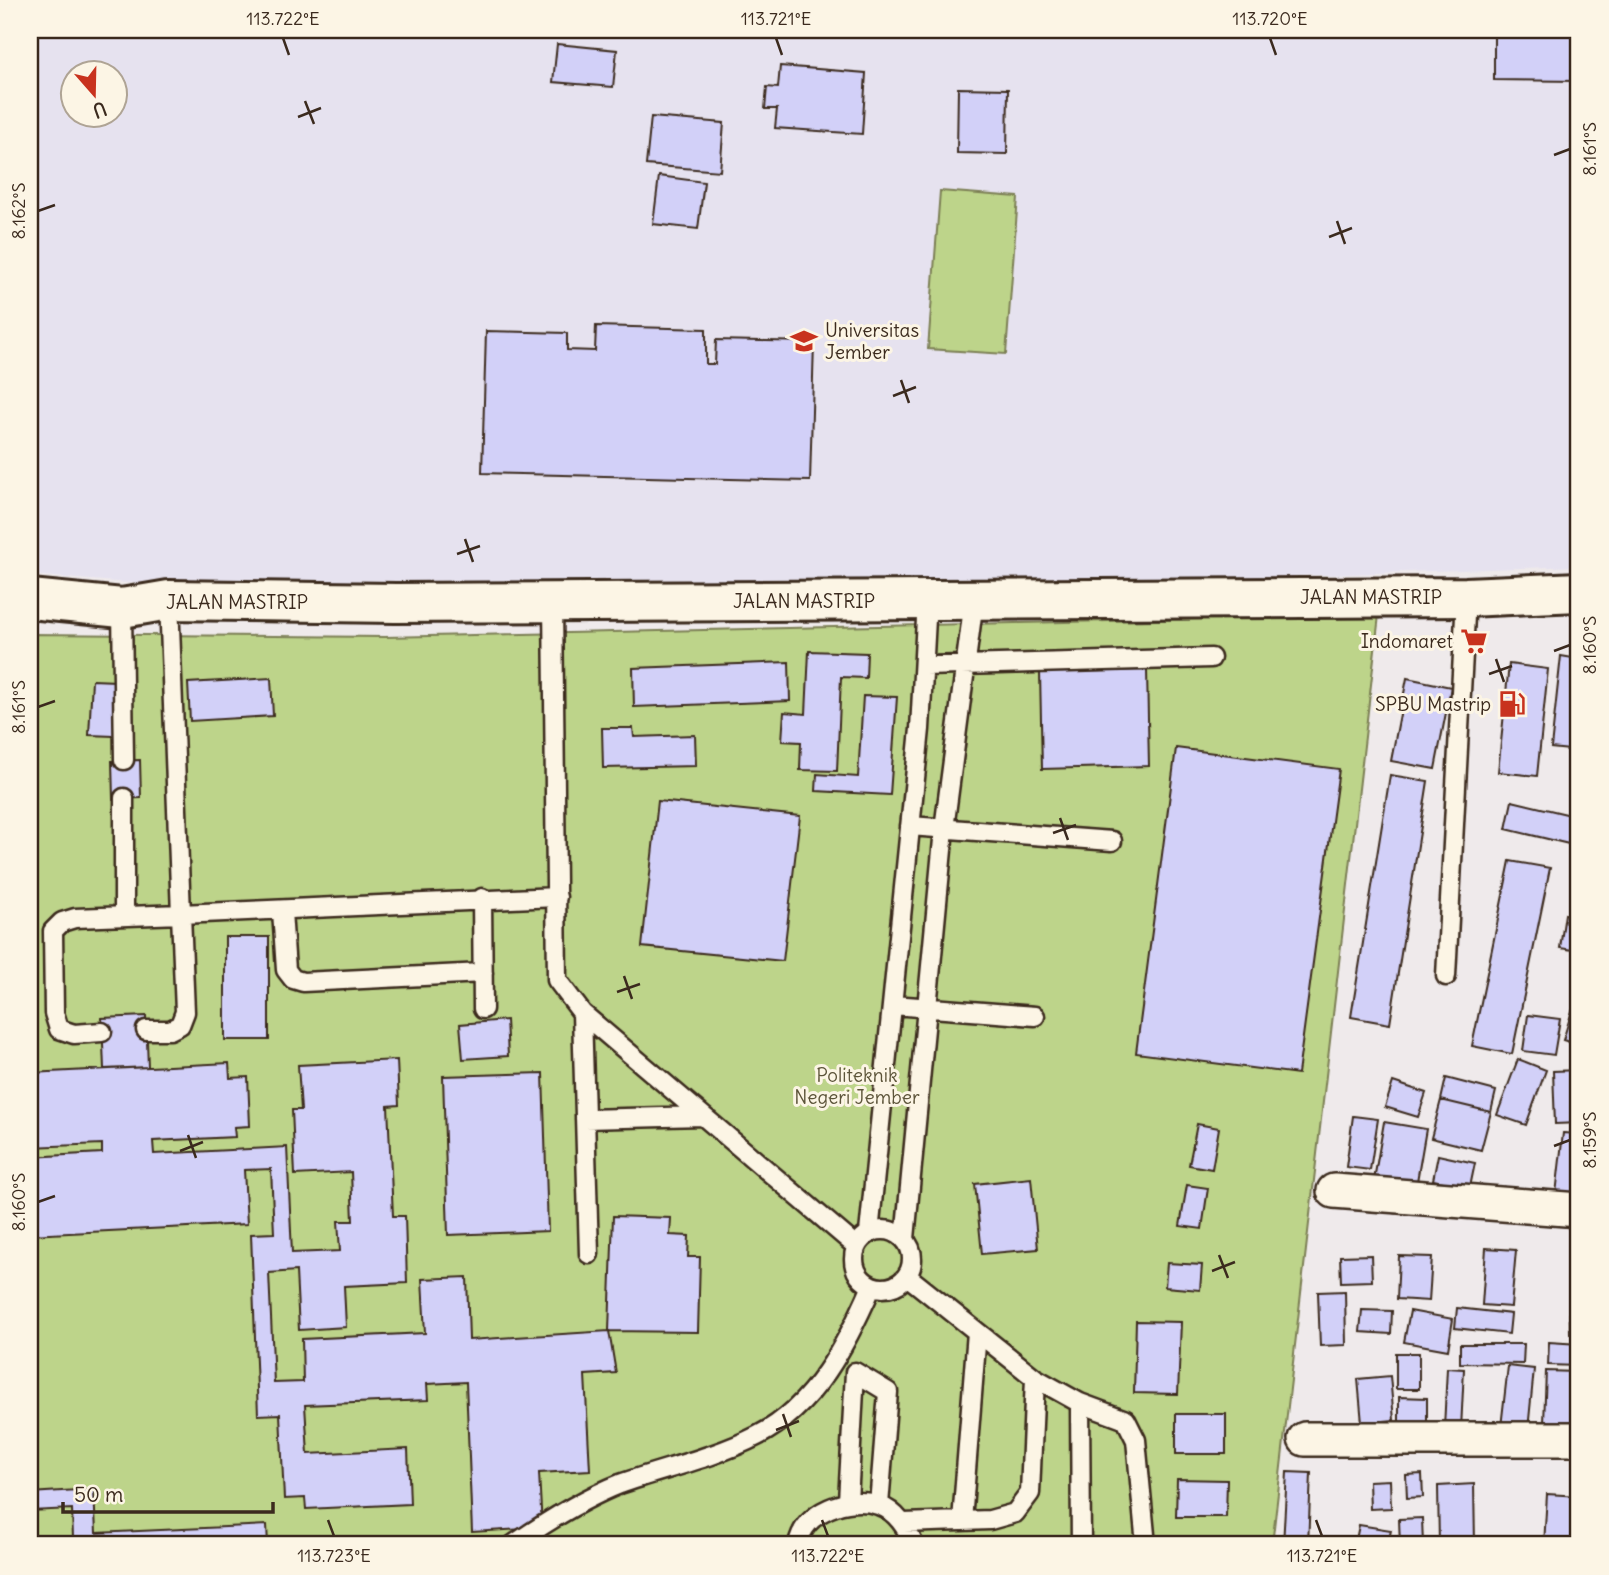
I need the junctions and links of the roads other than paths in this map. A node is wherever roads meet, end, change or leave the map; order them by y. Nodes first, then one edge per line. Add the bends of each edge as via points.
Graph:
1 (1579, 592) edge
2 (1466, 597) junction
3 (30, 599) edge
4 (170, 600) junction
5 (928, 600) junction
6 (974, 600) junction
7 (553, 602) junction
8 (122, 608) junction
9 (1211, 657) dead end
10 (925, 666) junction
11 (966, 667) junction
12 (124, 760) dead end
13 (124, 798) dead end
14 (910, 826) junction
15 (944, 829) junction
16 (1112, 841) dead end
17 (556, 897) junction
18 (482, 898) junction
19 (282, 911) junction
20 (181, 914) junction
21 (124, 916) junction
22 (483, 973) junction
23 (1446, 976) dead end
24 (892, 1005) junction
25 (928, 1008) junction
26 (483, 1009) dead end
27 (582, 1013) junction
28 (1035, 1016) dead end
29 (146, 1030) dead end
30 (102, 1032) dead end
31 (703, 1116) junction
32 (586, 1119) junction
33 (1335, 1191) dead end
34 (1579, 1210) edge
35 (869, 1233) junction
36 (905, 1239) junction
37 (856, 1246) junction
38 (589, 1254) dead end
39 (907, 1276) junction
40 (872, 1286) junction
41 (977, 1332) junction
42 (848, 1341) junction
43 (855, 1372) junction
44 (1035, 1378) junction
45 (1080, 1403) junction
46 (1305, 1439) dead end
47 (1579, 1439) edge
48 (848, 1501) junction
49 (879, 1505) junction
50 (962, 1521) junction
51 (904, 1523) junction
52 (513, 1545) edge
53 (798, 1545) edge
54 (914, 1545) edge
55 (1081, 1545) edge
56 (1146, 1545) edge

1 - 2 main road, JALAN MASTRIP
2 - 6 main road, JALAN MASTRIP
2 - 23 lane
3 - 8 main road, JALAN MASTRIP
4 - 7 main road, JALAN MASTRIP
4 - 8 main road, JALAN MASTRIP
4 - 20 lane
5 - 6 main road, JALAN MASTRIP
5 - 7 main road, JALAN MASTRIP
5 - 10 lane
6 - 11 lane
7 - 17 lane
8 - 12 lane
9 - 11 lane
10 - 11 lane
10 - 14 lane
11 - 15 lane
13 - 21 lane
14 - 15 lane
14 - 24 lane
15 - 16 lane
15 - 25 lane
17 - 18 lane
17 - 27 lane via 556,980
18 - 19 lane
18 - 22 lane
19 - 20 lane
19 - 22 lane via 286,970 293,979
20 - 21 lane
20 - 29 lane via 185,1012 180,1025 170,1030
21 - 30 lane via 75,918 53,931 54,1013 59,1029 74,1034
22 - 26 lane
24 - 25 lane
24 - 35 lane
25 - 28 lane
25 - 36 lane
27 - 31 lane
27 - 32 lane
31 - 32 lane
31 - 37 lane
32 - 38 lane
33 - 34 street
35 - 36 lane via 888,1230
35 - 37 lane
36 - 39 lane via 912,1256
37 - 40 lane via 857,1274
39 - 40 lane via 891,1287
39 - 41 lane
40 - 42 lane
41 - 44 lane
41 - 50 lane
42 - 43 lane
42 - 52 lane via 820,1381 758,1436 618,1485 546,1522
43 - 48 lane
43 - 49 lane via 888,1392
44 - 45 lane
44 - 50 lane via 1030,1493 1015,1513
45 - 55 lane
45 - 56 lane via 1126,1420 1136,1440
46 - 47 street
48 - 49 lane
48 - 53 lane via 819,1513
49 - 51 lane
50 - 51 lane
51 - 54 lane

